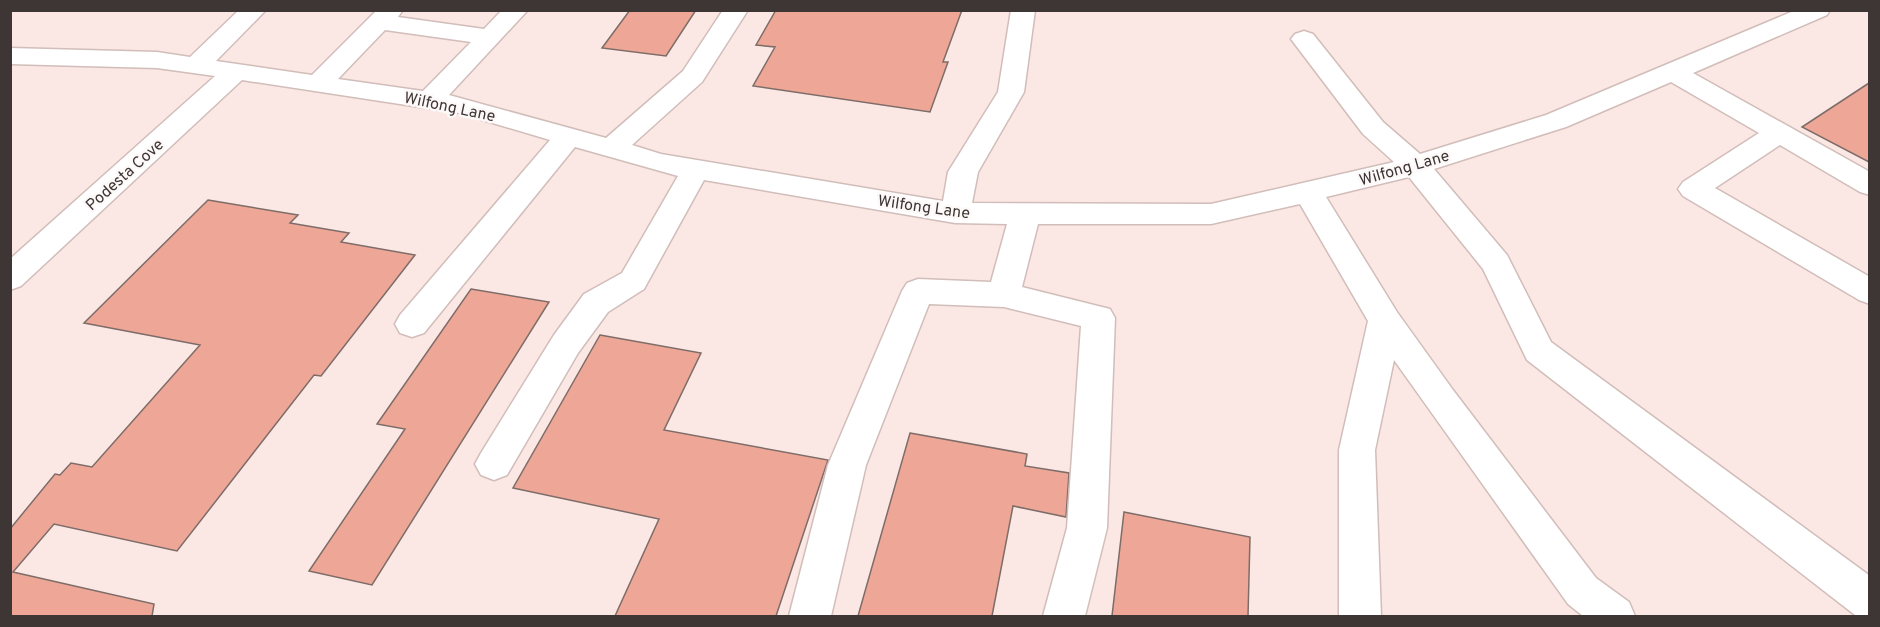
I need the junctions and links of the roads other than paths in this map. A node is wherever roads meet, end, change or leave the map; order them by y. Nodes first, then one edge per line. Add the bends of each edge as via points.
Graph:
1 (254, 10) edge
2 (516, 10) edge
3 (736, 10) edge
4 (1023, 10) edge
5 (1818, 10) edge
6 (385, 16) edge
7 (490, 37) junction
8 (1304, 39) dead end
9 (10, 56) edge
10 (197, 65) junction
11 (238, 70) junction
12 (1673, 72) junction
13 (319, 83) junction
14 (429, 100) junction
15 (1779, 134) junction
16 (568, 136) junction
17 (612, 148) junction
18 (1415, 165) junction
19 (696, 169) junction
20 (1869, 185) edge
21 (1308, 192) junction
22 (955, 213) junction
23 (1024, 214) junction
24 (10, 278) edge
25 (1869, 292) edge
26 (1004, 295) junction
27 (1385, 321) junction
28 (412, 324) dead end
29 (494, 464) dead end
30 (1869, 601) edge
31 (810, 616) edge
32 (1064, 616) edge
33 (1360, 616) edge
34 (1614, 616) edge

1 - 10 street
2 - 7 street
3 - 17 street via 693,76
4 - 22 street via 1011,92 963,172
5 - 12 street, Wilfong Lane
6 - 7 street
6 - 13 street
7 - 14 street
8 - 18 street via 1373,128
9 - 10 street, Wilfong Lane via 157,60
10 - 11 street, Wilfong Lane
11 - 13 street, Wilfong Lane
11 - 24 street, Podesta Cove
12 - 15 street
12 - 18 street, Wilfong Lane via 1556,121
13 - 14 street, Wilfong Lane
14 - 16 street, Wilfong Lane via 462,105
15 - 20 street
15 - 25 street via 1692,189
16 - 17 street, Wilfong Lane
16 - 28 street
17 - 19 street, Wilfong Lane
18 - 21 street, Wilfong Lane
18 - 30 street via 1496,263 1539,351
19 - 22 street, Wilfong Lane
19 - 29 street via 633,281 596,303 566,344
21 - 23 street, Wilfong Lane via 1211,214
21 - 27 street
22 - 23 street, Wilfong Lane
23 - 26 street
26 - 31 street via 918,291 847,465
26 - 32 street via 1098,318 1087,528
27 - 33 street via 1357,450
27 - 34 street via 1582,591

